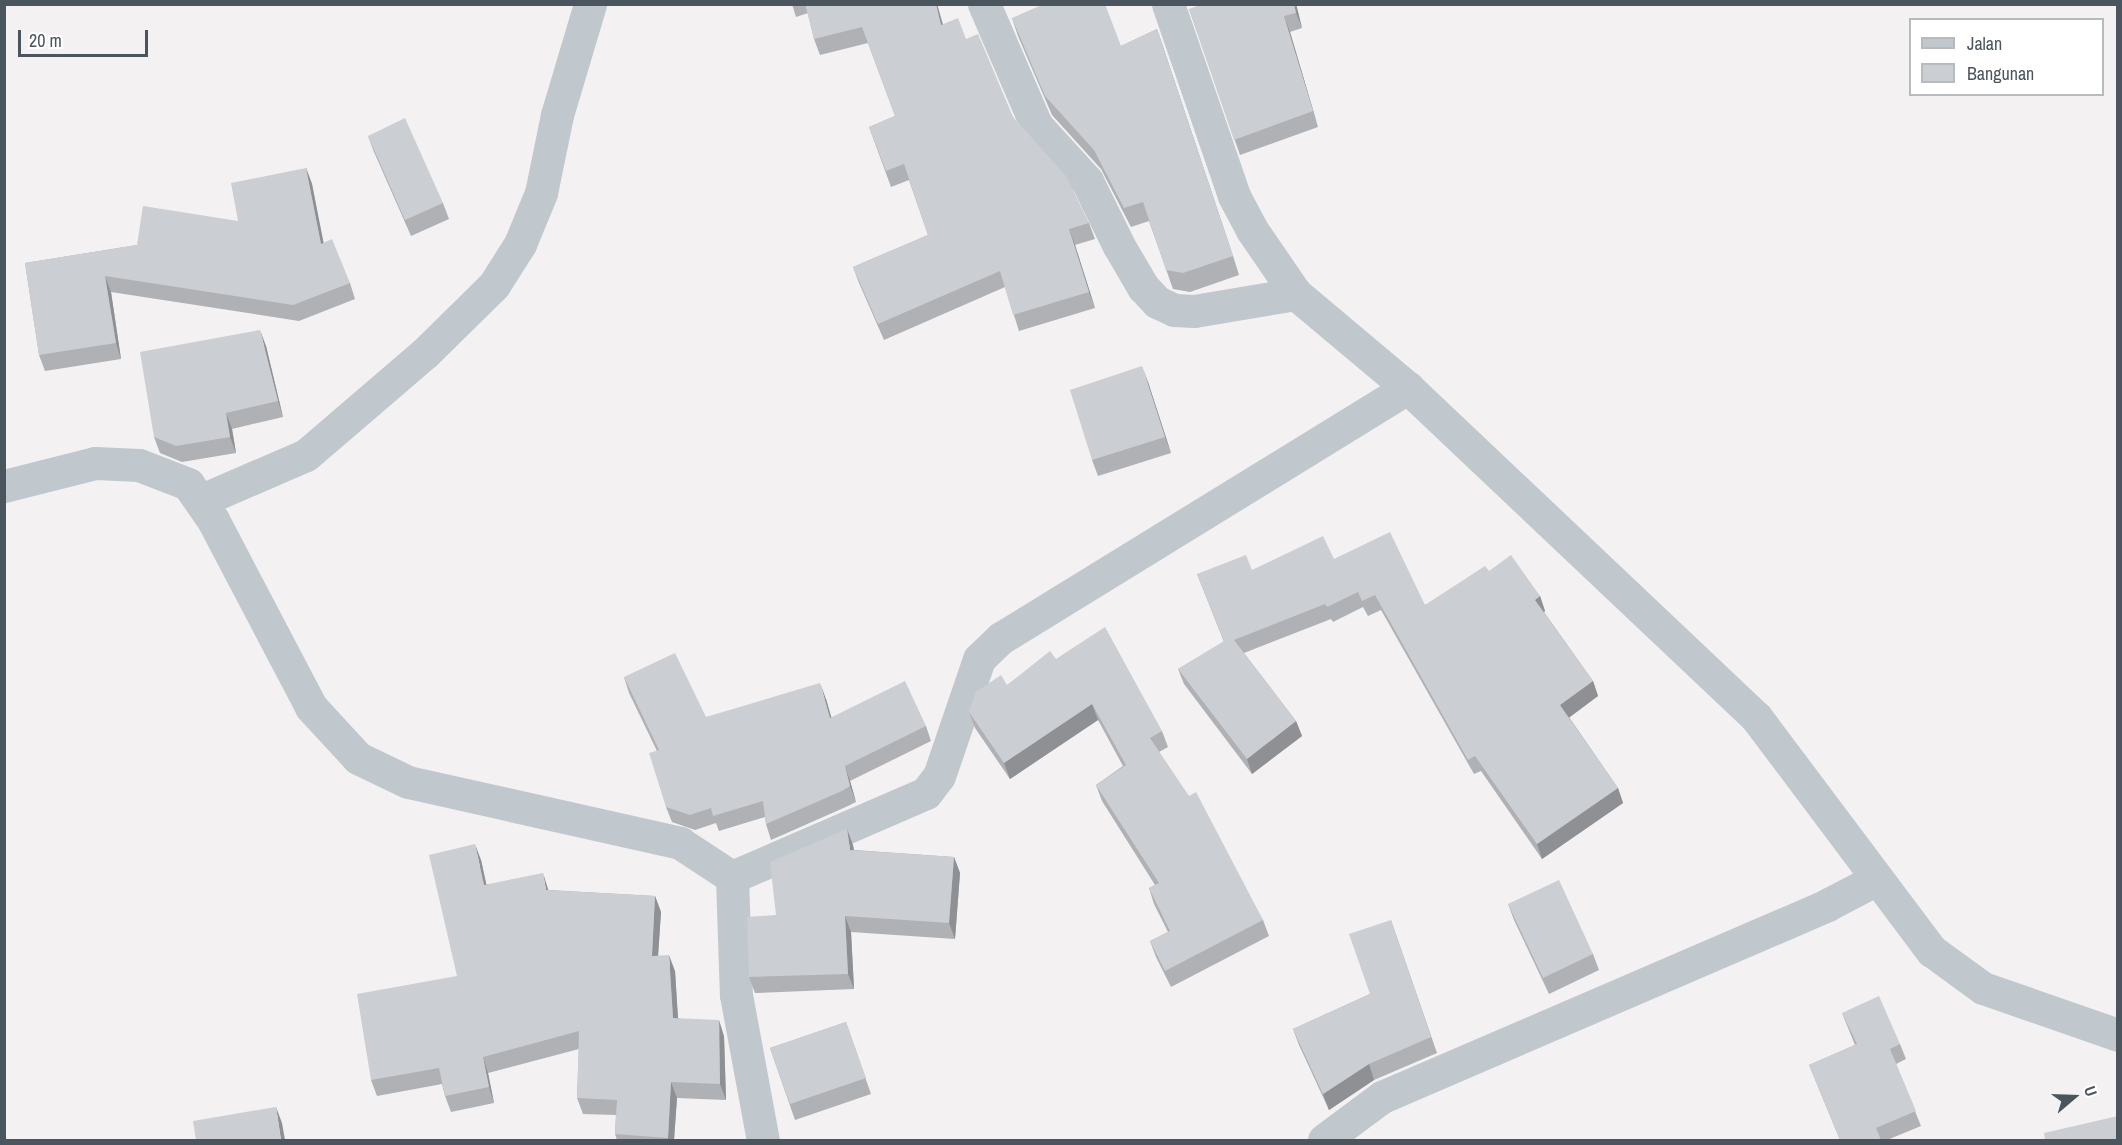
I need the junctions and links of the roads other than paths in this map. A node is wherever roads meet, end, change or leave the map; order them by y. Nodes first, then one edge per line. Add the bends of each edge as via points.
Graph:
1 (590, 4) edge
2 (984, 4) edge
3 (1168, 4) edge
4 (1296, 294) junction
5 (1408, 388) junction
6 (4, 486) edge
7 (202, 501) junction
8 (732, 877) junction
9 (1877, 879) junction
10 (2118, 1035) edge
11 (763, 1140) edge
12 (1324, 1140) edge

1 - 7 street via 557,115 541,193 520,244 494,285 425,353 306,455
2 - 4 street via 1036,125 1087,181 1119,246 1143,287 1157,302 1174,310 1194,311
3 - 4 street via 1234,196
4 - 5 street
5 - 8 street via 1001,638 979,659 939,776 926,793
5 - 9 street via 1756,717
6 - 7 street via 95,463 139,465 188,484
7 - 8 street via 311,707 358,758 408,782 680,843
8 - 11 street via 736,995
9 - 10 street via 1932,951 1983,988
9 - 12 street via 1382,1097

